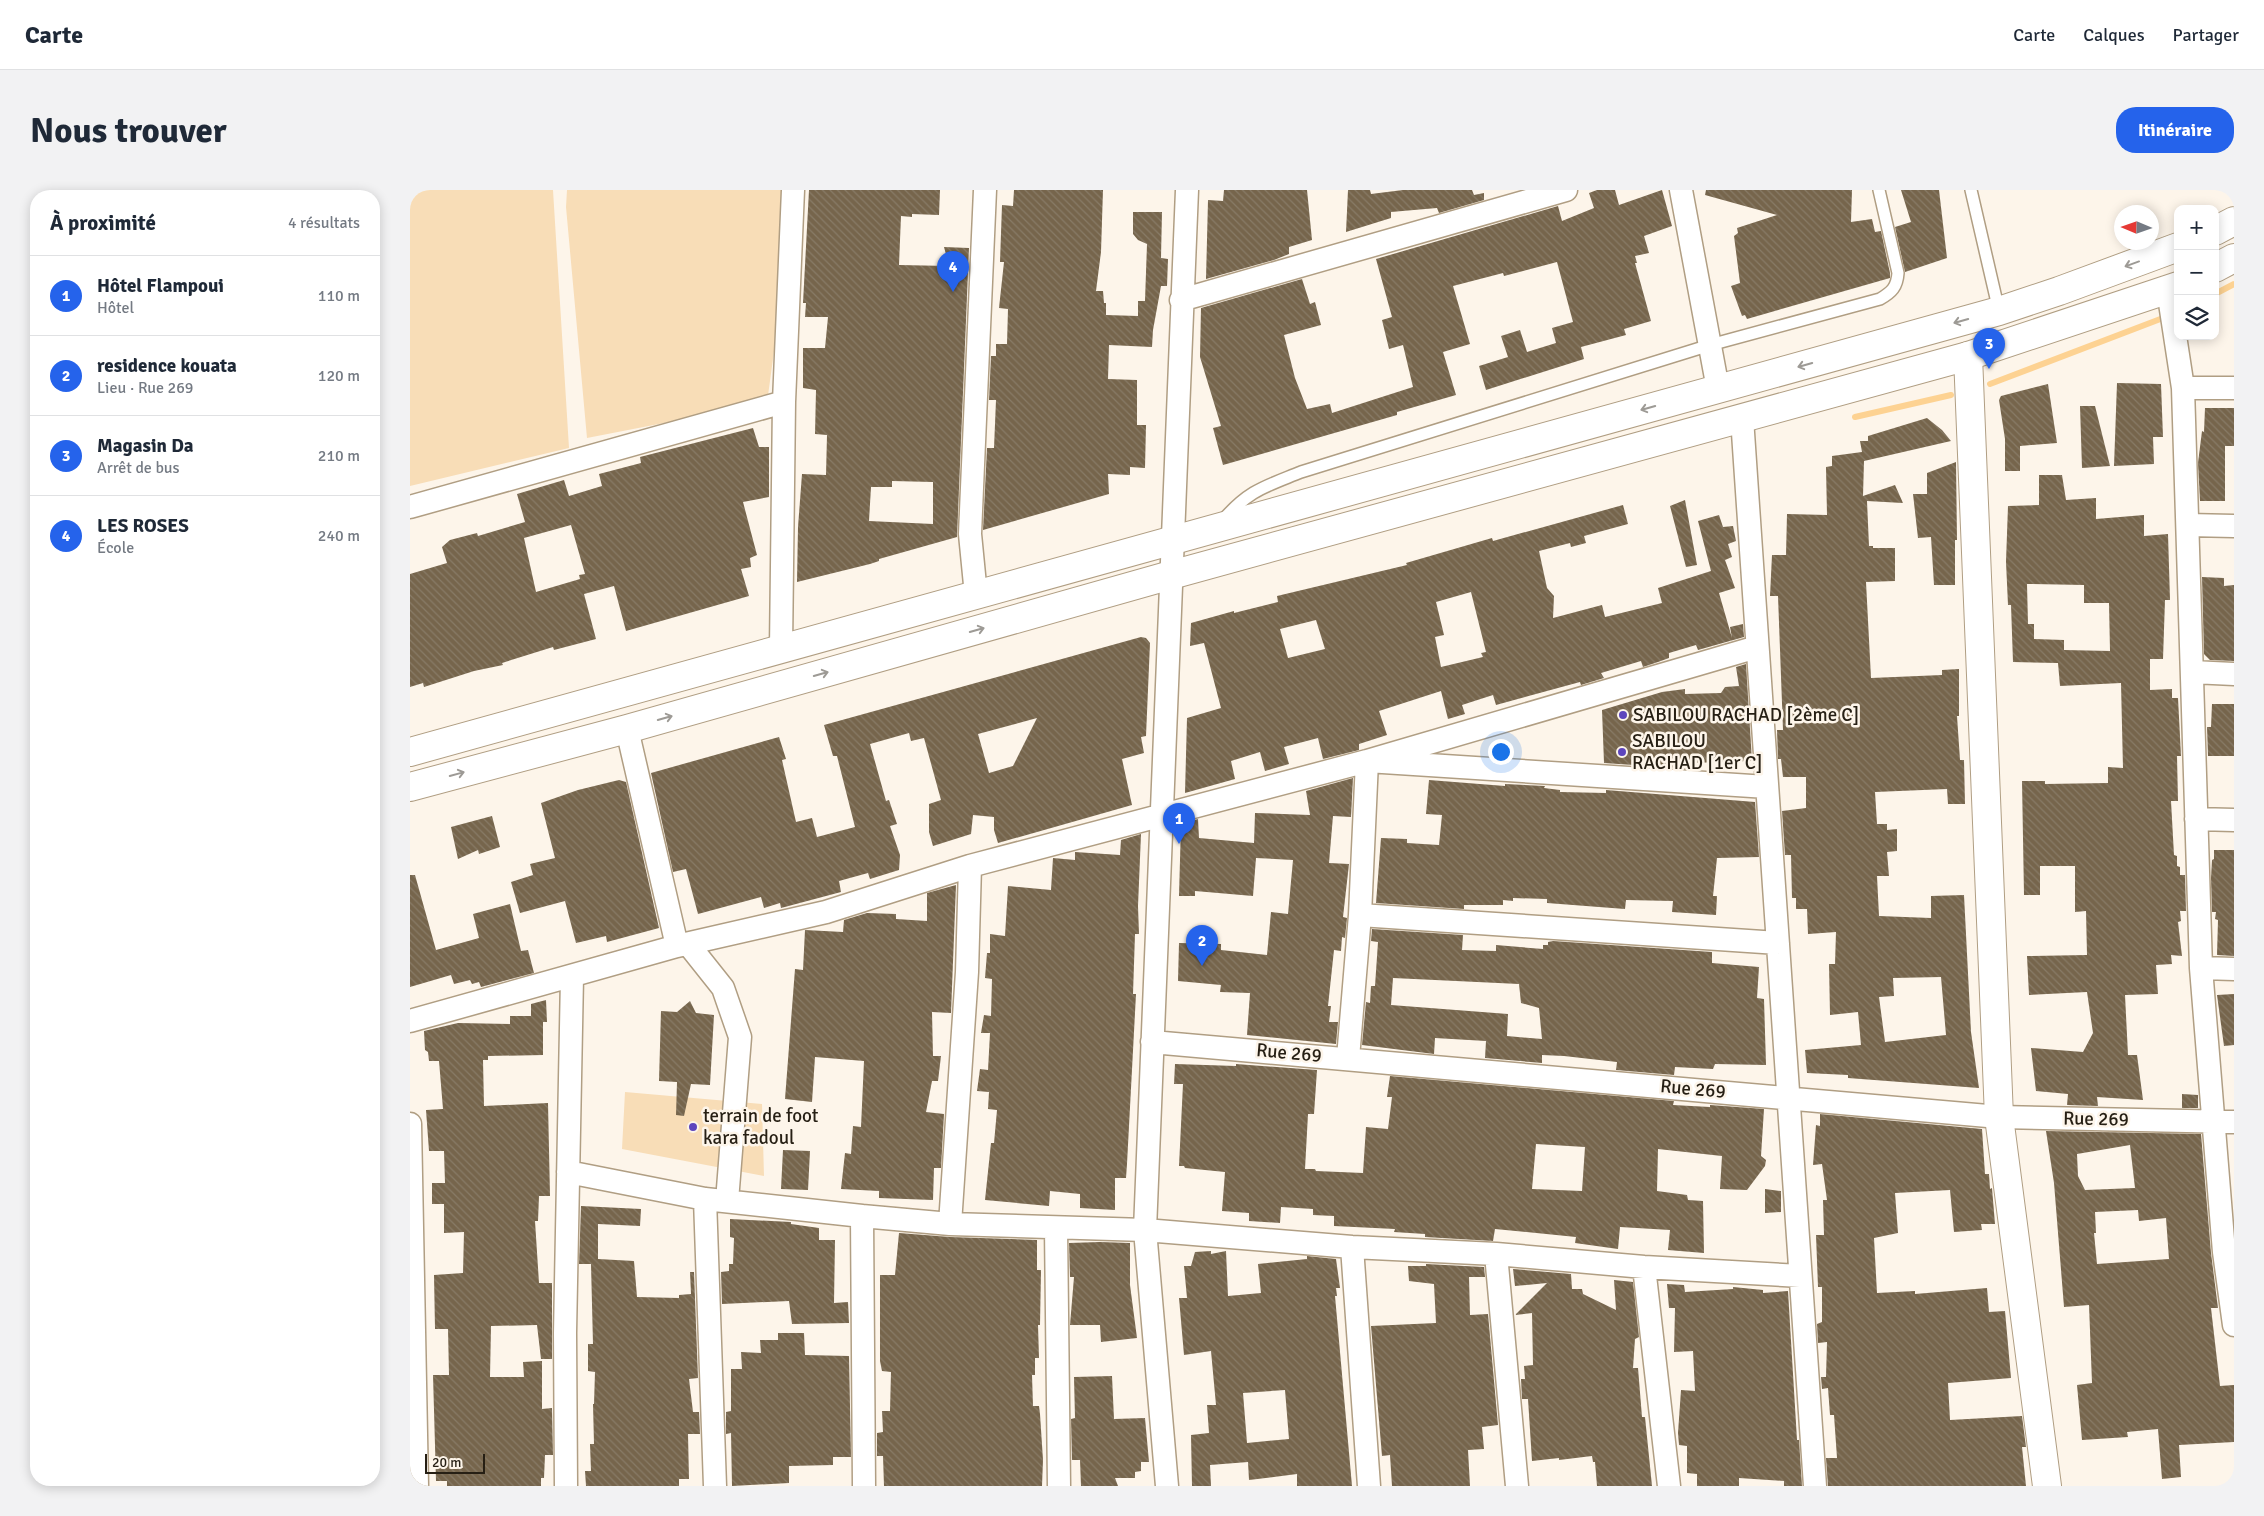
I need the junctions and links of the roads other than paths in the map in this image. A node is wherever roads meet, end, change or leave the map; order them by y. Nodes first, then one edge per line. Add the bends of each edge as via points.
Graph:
1 (793, 190) edge
2 (985, 190) edge
3 (1187, 190) edge
4 (1566, 190) edge
5 (1681, 190) edge
6 (1879, 190) edge
7 (1971, 190) edge
8 (2234, 221) edge
9 (2219, 229) edge
10 (2174, 249) edge
11 (2234, 258) edge
12 (2219, 266) edge
13 (2173, 288) edge
14 (1181, 300) junction
15 (1998, 311) junction
16 (1710, 345) junction
17 (1968, 356) junction
18 (2183, 388) junction
19 (2234, 388) edge
20 (1718, 389) junction
21 (784, 402) junction
22 (1742, 418) junction
23 (410, 507) edge
24 (2188, 525) junction
25 (2234, 526) edge
26 (1214, 530) junction
27 (1172, 541) junction
28 (1170, 575) junction
29 (976, 595) junction
30 (1757, 647) junction
31 (780, 648) junction
32 (2192, 672) junction
33 (2234, 674) edge
34 (627, 729) junction
35 (410, 752) edge
36 (1368, 761) junction
37 (410, 787) edge
38 (1767, 787) junction
39 (1161, 816) junction
40 (2196, 819) junction
41 (2234, 820) edge
42 (970, 866) junction
43 (1360, 915) junction
44 (1778, 943) junction
45 (682, 945) junction
46 (2201, 968) junction
47 (2234, 969) edge
48 (572, 977) junction
49 (410, 1021) edge
50 (1152, 1042) junction
51 (1348, 1058) junction
52 (1788, 1098) junction
53 (2000, 1117) junction
54 (2224, 1122) edge
55 (410, 1124) edge
56 (568, 1172) junction
57 (705, 1199) junction
58 (727, 1201) junction
59 (862, 1216) junction
60 (950, 1224) junction
61 (1056, 1228) junction
62 (1145, 1230) junction
63 (1352, 1247) junction
64 (2229, 1252) edge
65 (1496, 1254) junction
66 (1644, 1267) junction
67 (1800, 1276) junction
68 (2234, 1325) edge
69 (417, 1486) edge
70 (566, 1486) edge
71 (715, 1486) edge
72 (864, 1486) edge
73 (1059, 1486) edge
74 (1167, 1486) edge
75 (1369, 1486) edge
76 (1517, 1486) edge
77 (1669, 1486) edge
78 (1815, 1486) edge
79 (2048, 1486) edge

1 - 21 street
2 - 29 street via 970,534
3 - 14 street
4 - 14 street
5 - 16 street
6 - 16 lane via 1898,273 1897,284 1892,291 1880,299
7 - 15 lane
8 - 9 main road
10 -> 15 main road
11 - 12 main road
13 - 17 main road
13 - 18 street
14 - 27 street
15 -> 20 main road
16 - 20 street
16 - 26 lane via 1301,472 1255,490 1239,502
17 - 22 main road
17 - 53 main road
18 - 19 street
18 - 24 street
20 -> 26 main road
21 - 23 street
21 - 31 street
22 - 28 main road
22 - 30 street
24 - 25 street
24 - 32 street
26 - 27 main road
27 - 28 street
27 - 29 main road
34 -> 28 main road
28 - 39 street
29 - 31 main road
30 - 36 street
30 - 38 street
31 - 35 main road
32 - 33 street
32 - 40 street
37 -> 34 main road
34 - 45 street
36 - 38 street
36 - 39 street
36 - 43 street
38 - 44 street
39 - 42 street
39 - 50 street
40 - 41 street
40 - 46 street
42 - 45 street via 826,912
42 - 60 street via 967,972
43 - 44 street
43 - 51 street
44 - 52 street
45 - 48 street
45 - 58 street via 723,988 740,1037
46 - 47 street
46 - 54 street
48 - 49 street
48 - 56 street
50 - 51 street, Rue 269
50 - 62 street
51 - 52 street, Rue 269
52 - 53 street, Rue 269
52 - 67 street
53 - 54 street, Rue 269
53 - 79 main road
54 - 64 street
55 - 69 street
56 - 57 street
56 - 70 street
57 - 58 street
57 - 71 street
58 - 59 street
59 - 60 street
59 - 72 street
60 - 61 street
61 - 62 street
61 - 73 street
62 - 63 street
62 - 74 street
63 - 65 street
63 - 75 street
64 - 68 street
65 - 66 street
65 - 76 street
66 - 67 street
66 - 77 street
67 - 78 street

